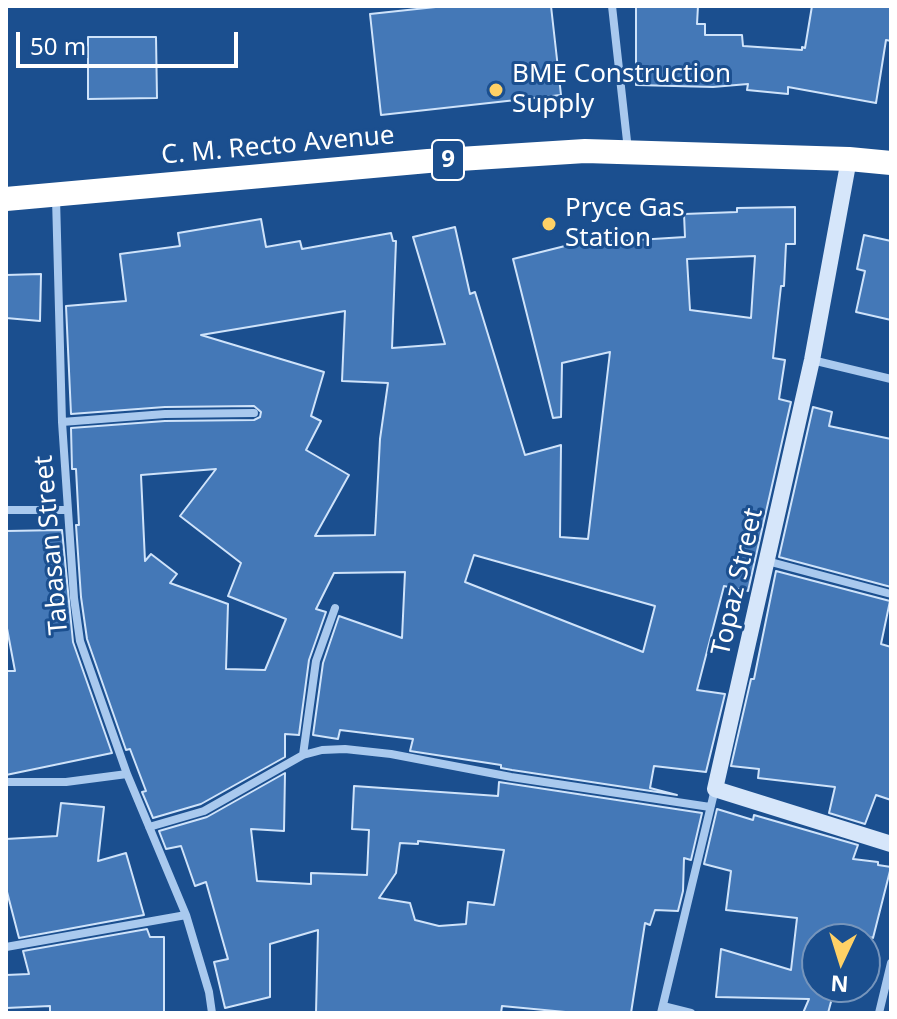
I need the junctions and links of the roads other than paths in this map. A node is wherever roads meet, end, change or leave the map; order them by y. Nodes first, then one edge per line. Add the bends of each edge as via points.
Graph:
1 (612, 6) edge
2 (628, 151) junction
3 (849, 159) junction
4 (891, 163) edge
5 (56, 194) junction
6 (6, 199) edge
7 (812, 360) junction
8 (891, 379) edge
9 (254, 413) dead end
10 (62, 422) junction
11 (6, 510) edge
12 (68, 510) junction
13 (767, 561) junction
14 (891, 594) edge
15 (335, 608) dead end
16 (303, 755) junction
17 (127, 774) junction
18 (6, 782) edge
19 (715, 789) junction
20 (710, 807) junction
21 (149, 827) junction
22 (891, 844) edge
23 (186, 915) junction
24 (6, 947) edge
25 (891, 963) edge
26 (662, 1009) edge
27 (212, 1013) edge
28 (691, 1013) edge
29 (879, 1013) edge

1 - 2 street
2 - 3 highway, C. M. Recto Avenue / 9
2 - 5 highway, C. M. Recto Avenue / 9 via 428,161
3 - 4 highway, C. M. Recto Avenue / 9
3 - 7 street, Topaz Street
5 - 6 highway, C. M. Recto Avenue / 9
5 - 10 street, Tabasan Street
7 - 8 street
7 - 13 street, Topaz Street
9 - 10 street
10 - 12 street, Tabasan Street
11 - 12 street
12 - 17 street, Tabasan Street via 80,641
13 - 14 street
13 - 19 street, Topaz Street
15 - 16 street via 316,661
16 - 20 street via 345,749 391,754
16 - 21 street via 204,811
17 - 18 street
17 - 21 street, Tabasan Street
19 - 20 street, Topaz Street
19 - 22 street
20 - 26 street, Topaz Street
21 - 23 street, Tabasan Street
23 - 24 street
23 - 27 street, Tabasan Street
25 - 29 street
26 - 28 street

